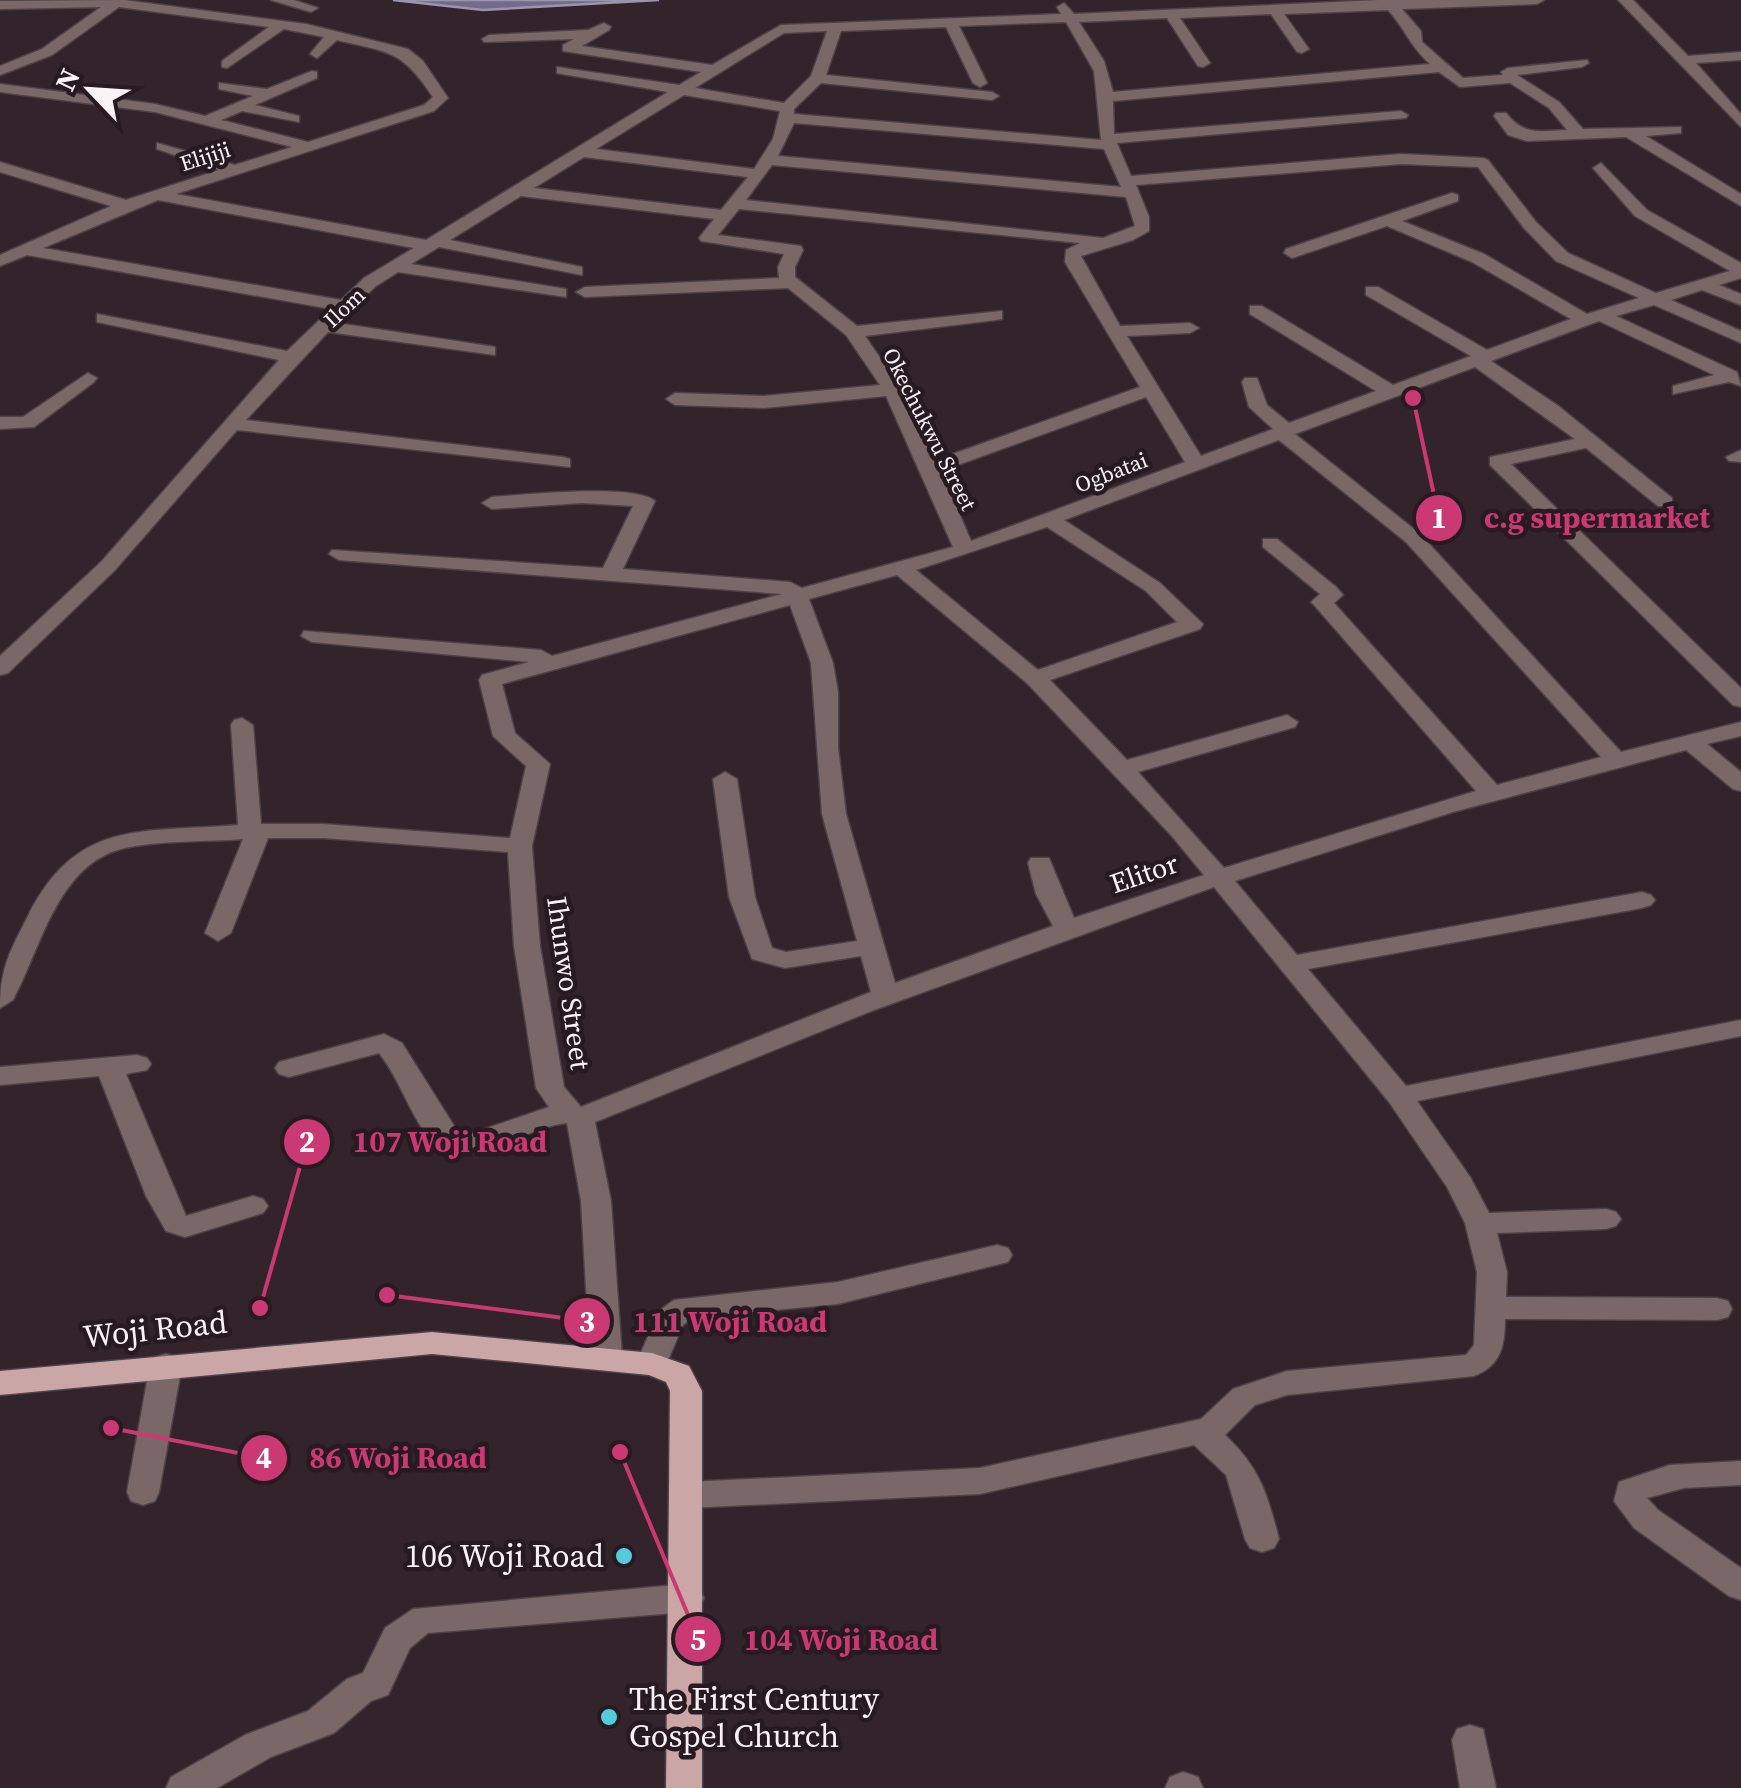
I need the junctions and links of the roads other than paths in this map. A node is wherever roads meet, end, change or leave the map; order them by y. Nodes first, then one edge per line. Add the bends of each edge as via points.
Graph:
1 (278, 0) edge
2 (1060, 0) edge
3 (1537, 0) edge
4 (1624, 0) edge
5 (49, 2) edge
6 (1387, 2) edge
7 (116, 3) junction
8 (0, 5) edge
9 (311, 8) dead end
10 (1174, 9) edge
11 (1274, 9) junction
12 (1069, 17) junction
13 (950, 21) junction
14 (282, 24) junction
15 (836, 25) junction
16 (334, 34) junction
17 (489, 39) dead end
18 (1302, 49) dead end
19 (317, 54) dead end
20 (1741, 56) edge
21 (1686, 60) junction
22 (1203, 63) dead end
23 (227, 64) dead end
24 (1582, 64) dead end
25 (1445, 67) junction
26 (562, 70) dead end
27 (717, 70) junction
28 (0, 71) edge
29 (312, 75) dead end
30 (818, 78) junction
31 (1514, 79) junction
32 (980, 83) dead end
33 (224, 86) dead end
34 (0, 88) edge
35 (682, 90) junction
36 (269, 94) junction
37 (992, 96) dead end
38 (1106, 98) junction
39 (1741, 98) edge
40 (1723, 100) junction
41 (241, 106) junction
42 (788, 113) junction
43 (1401, 115) dead end
44 (1501, 116) dead end
45 (210, 120) junction
46 (294, 120) dead end
47 (1741, 123) edge
48 (1676, 130) dead end
49 (1628, 132) junction
50 (1579, 134) junction
51 (1109, 142) junction
52 (162, 146) dead end
53 (306, 146) junction
54 (580, 152) junction
55 (768, 160) junction
56 (0, 167) edge
57 (1601, 168) dead end
58 (234, 170) junction
59 (757, 174) junction
60 (1128, 187) junction
61 (520, 191) junction
62 (156, 196) junction
63 (1452, 198) dead end
64 (1741, 201) edge
65 (126, 206) junction
66 (728, 210) junction
67 (1387, 220) junction
68 (1102, 240) junction
69 (434, 244) junction
70 (26, 250) junction
71 (1292, 254) dead end
72 (0, 262) edge
73 (394, 266) junction
74 (576, 271) dead end
75 (1741, 272) edge
76 (790, 283) junction
77 (1702, 284) junction
78 (1372, 291) dead end
79 (585, 292) dead end
80 (560, 293) dead end
81 (1741, 300) edge
82 (1656, 302) junction
83 (343, 306) junction
84 (1256, 310) dead end
85 (996, 315) dead end
86 (103, 318) dead end
87 (1594, 318) junction
88 (323, 326) junction
89 (1190, 328) dead end
90 (1116, 331) junction
91 (853, 332) junction
92 (1741, 338) edge
93 (489, 351) dead end
94 (291, 357) junction
95 (1482, 359) junction
96 (88, 378) dead end
97 (1736, 378) edge
98 (1251, 382) dead end
99 (1150, 389) junction
100 (889, 390) junction
101 (1679, 390) dead end
102 (1391, 392) junction
103 (675, 398) dead end
104 (0, 423) edge
105 (234, 424) junction
106 (1284, 431) junction
107 (1591, 441) junction
108 (563, 462) dead end
109 (1197, 466) junction
110 (929, 469) junction
111 (492, 502) dead end
112 (1664, 502) dead end
113 (1052, 520) junction
114 (1270, 543) dead end
115 (965, 550) junction
116 (339, 554) dead end
117 (901, 568) junction
118 (610, 575) junction
119 (797, 596) junction
120 (312, 636) dead end
121 (4, 659) edge
122 (563, 659) junction
123 (1034, 678) junction
124 (489, 684) joint
125 (1741, 700) edge
126 (1287, 722) dead end
127 (242, 725) dead end
128 (1741, 728) edge
129 (1690, 741) junction
130 (1614, 758) junction
131 (1122, 769) junction
132 (725, 779) dead end
133 (1741, 784) edge
134 (1490, 792) junction
135 (255, 831) junction
136 (520, 846) junction
137 (1040, 863) dead end
138 (1219, 879) junction
139 (1642, 900) dead end
140 (1068, 931) junction
141 (218, 933) dead end
142 (872, 946) junction
143 (1290, 964) junction
144 (885, 995) junction
145 (0, 1000) edge
146 (1741, 1028) edge
147 (288, 1068) dead end
148 (0, 1076) edge
149 (1399, 1096) junction
150 (573, 1114) junction
151 (252, 1206) dead end
152 (1606, 1219) dead end
153 (1480, 1223) junction
154 (998, 1255) dead end
155 (1493, 1308) junction
156 (1718, 1309) dead end
157 (606, 1357) junction
158 (652, 1364) junction
159 (166, 1365) junction
160 (0, 1382) edge
161 (1200, 1431) junction
162 (1741, 1474) edge
163 (143, 1492) dead end
164 (688, 1495) junction
165 (1262, 1539) dead end
166 (1741, 1586) edge
167 (687, 1598) junction
168 (1470, 1740) dead end
169 (184, 1788) edge
170 (684, 1788) edge
171 (1478, 1788) edge

1 - 9 street
2 - 12 street
3 - 6 street, Ilom
4 - 21 street
5 - 7 street
5 - 8 street
6 - 11 street, Ilom
6 - 25 street via 1414,31 1416,43
7 - 14 street
7 - 28 street via 47,52
10 - 11 street, Ilom
10 - 12 street, Ilom
10 - 22 street
11 - 18 street
12 - 13 street, Ilom
12 - 38 street via 1090,45
13 - 15 street, Ilom
13 - 32 street
14 - 16 street
14 - 23 street
15 - 27 street, Ilom via 785,27
15 - 30 street
16 - 19 street
16 - 53 street, Elijiji via 408,55 441,98 429,108
17 - 27 street via 598,31 568,48
20 - 21 street
21 - 40 street
24 - 31 street via 1508,72
25 - 31 street via 1464,84
25 - 38 street
26 - 35 street
27 - 35 street, Ilom
29 - 36 street
30 - 37 street
30 - 42 street
31 - 50 street via 1554,104
33 - 36 street
34 - 45 street
35 - 42 street
35 - 54 street, Ilom
36 - 41 street
38 - 51 street
39 - 40 street
40 - 47 street
41 - 45 street
41 - 46 street
42 - 51 street
42 - 55 street
43 - 51 street
44 - 50 street via 1519,135
45 - 53 street
48 - 49 street
49 - 50 street
49 - 64 street
51 - 60 street
52 - 58 street
53 - 58 street, Elijiji
54 - 59 street
54 - 61 street, Ilom
55 - 59 street
55 - 60 street
56 - 65 street
57 - 75 street via 1641,213
58 - 62 street, Elijiji
59 - 66 street
60 - 68 street via 1142,228
60 - 82 street via 1401,159 1478,163 1562,257
61 - 66 street
61 - 69 street, Ilom
62 - 65 street, Elijiji
62 - 69 street
63 - 67 street
65 - 70 street, Elijiji
66 - 68 street
66 - 76 street via 709,240 792,247
67 - 71 street
67 - 87 street
68 - 90 street via 1072,258
69 - 73 street, Ilom
69 - 74 street
70 - 72 street, Elijiji
70 - 83 street
73 - 80 street
73 - 83 street, Ilom
75 - 77 street, Ogbatai
76 - 79 street
76 - 91 street, Okechukwu Street via 828,306
77 - 81 street
77 - 82 street, Ogbatai
78 - 95 street
82 - 87 street, Ogbatai
82 - 92 street
83 - 88 street, Ilom
84 - 102 street
85 - 91 street
86 - 94 street
87 - 95 street, Ogbatai
87 - 97 street
88 - 93 street
88 - 94 street, Ilom
89 - 90 street
90 - 99 street
91 - 100 street, Okechukwu Street
94 - 105 street, Ilom
95 - 102 street, Ogbatai
95 - 107 street
96 - 104 street via 27,423
97 - 101 street
98 - 106 street via 1258,407
99 - 109 street
99 - 110 street
100 - 103 street via 764,402
100 - 110 street, Okechukwu Street
102 - 106 street, Ogbatai
105 - 108 street
105 - 121 street, Ilom via 108,566
106 - 109 street, Ogbatai
106 - 130 street via 1413,538
107 - 112 street
107 - 125 street via 1497,460
109 - 113 street, Ogbatai
110 - 115 street, Okechukwu Street
111 - 118 street via 645,501
113 - 115 street, Ogbatai
113 - 123 street via 1153,587 1192,624
114 - 134 street via 1329,591 1322,602
115 - 117 street, Ogbatai
116 - 118 street
117 - 119 street, Ogbatai
117 - 123 street
118 - 119 street via 784,586
119 - 122 street, Ogbatai
119 - 142 street via 822,663 834,814
120 - 122 street
122 - 124 street, Ogbatai
123 - 131 street
124 - 136 street, Ihunwo Street via 504,736 538,764
126 - 131 street
127 - 135 street
128 - 129 street, Elitor
129 - 130 street, Elitor
129 - 133 street
130 - 134 street, Elitor
131 - 138 street
132 - 142 street via 742,897 761,954 785,960
134 - 138 street, Elitor
135 - 136 street
135 - 141 street
135 - 145 street via 96,848 51,894
136 - 150 street, Ihunwo Street via 527,946 550,1088
137 - 140 street
138 - 140 street, Elitor
138 - 143 street
139 - 143 street
140 - 144 street, Elitor
142 - 144 street
143 - 149 street
144 - 150 street, Elitor
146 - 149 street
147 - 150 street, Elitor via 384,1043 445,1140 456,1146
148 - 151 street via 123,1065 160,1196 176,1224
149 - 153 street
150 - 157 street, Ihunwo Street via 596,1201
152 - 153 street
153 - 155 street
154 - 158 street via 838,1293 685,1308 670,1319
155 - 156 street
155 - 161 street via 1489,1347 1477,1364 1264,1390
157 - 158 main road, Woji Road
157 - 159 main road, Woji Road via 432,1343
158 - 164 main road via 678,1374 686,1390
159 - 160 main road, Woji Road
159 - 163 street
161 - 164 street via 980,1481
161 - 165 street via 1238,1468
162 - 166 street via 1676,1477 1631,1491 1630,1500
164 - 167 main road
167 - 169 street via 411,1624 395,1640 375,1685 360,1689 321,1722 258,1746
167 - 170 main road
168 - 171 street

